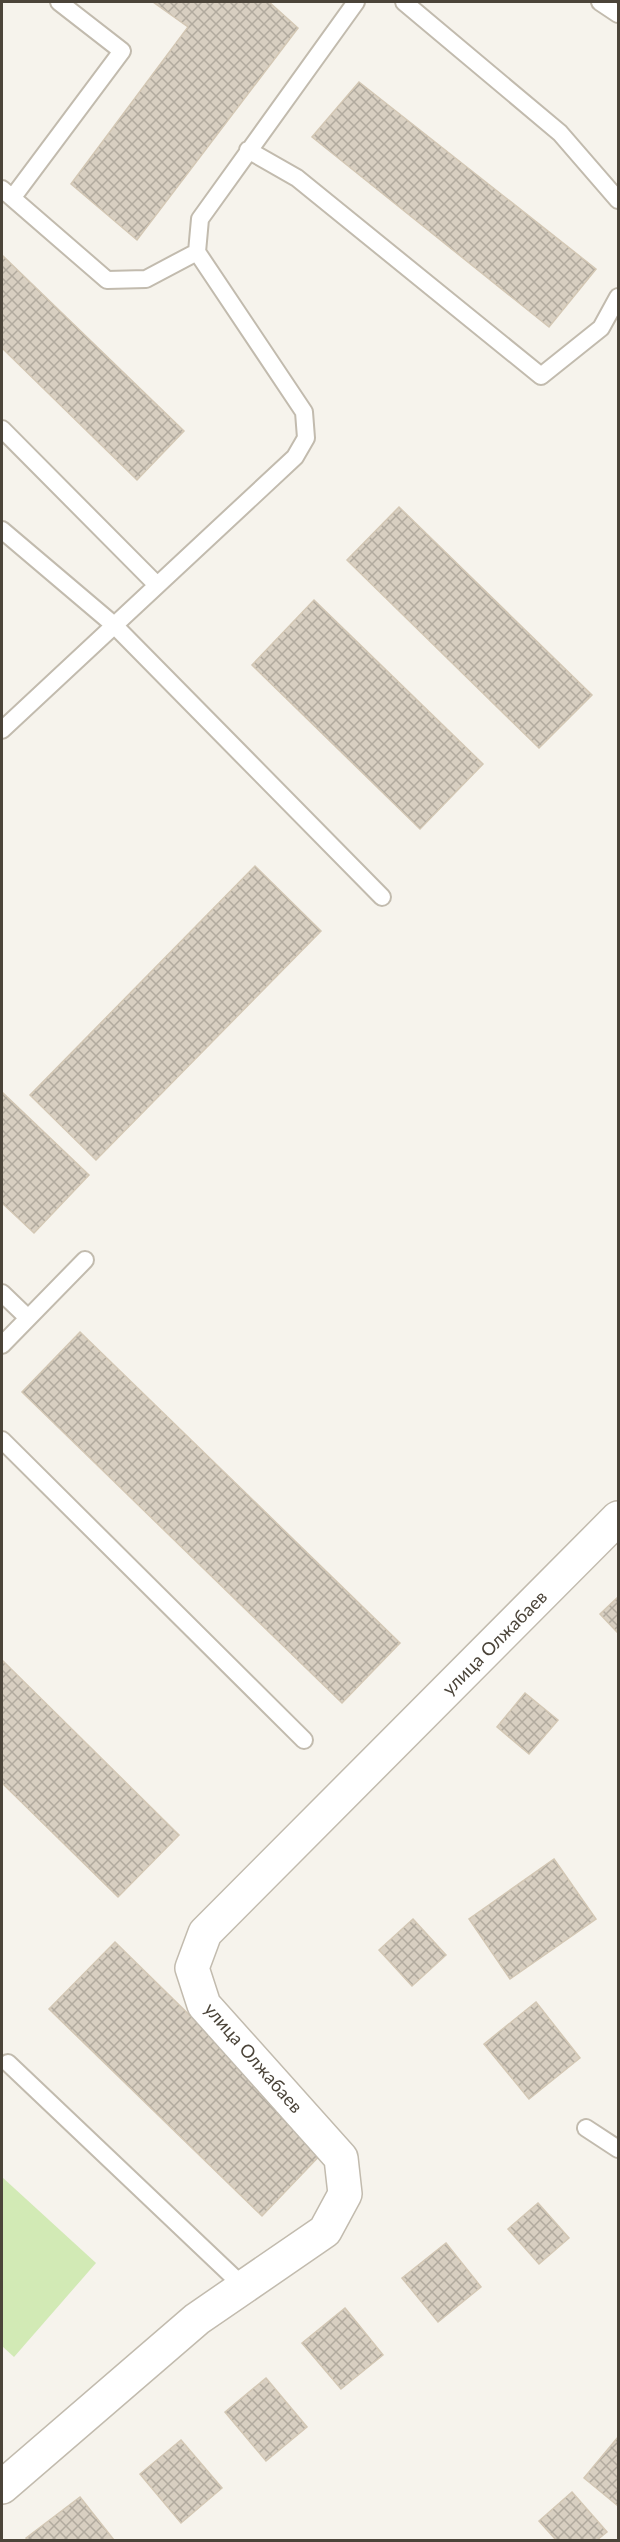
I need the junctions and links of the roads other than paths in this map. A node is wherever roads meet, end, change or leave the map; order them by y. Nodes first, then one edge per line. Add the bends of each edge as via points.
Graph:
1 (59, 2) edge
2 (356, 2) edge
3 (404, 2) edge
4 (600, 2) edge
5 (618, 15) edge
6 (248, 150) junction
7 (7, 193) edge
8 (618, 200) edge
9 (197, 252) junction
10 (618, 297) edge
11 (2, 429) edge
12 (2, 530) edge
13 (157, 585) junction
14 (114, 625) junction
15 (2, 730) edge
16 (382, 897) dead end
17 (85, 1260) dead end
18 (2, 1293) edge
19 (28, 1318) junction
20 (2, 1345) edge
21 (2, 1440) edge
22 (618, 1518) edge
23 (304, 1740) dead end
24 (8, 2063) dead end
25 (586, 2128) dead end
26 (618, 2149) edge
27 (244, 2287) junction
28 (2, 2487) edge

1 - 7 lane via 122,51
2 - 6 lane
3 - 8 lane via 560,133
4 - 5 lane
6 - 9 lane via 200,219
6 - 10 lane via 297,178 541,376 602,328
7 - 9 lane via 107,279 146,279
9 - 13 lane via 304,412 306,438 295,458
11 - 13 lane
12 - 14 lane
13 - 14 lane
14 - 15 lane
14 - 16 lane
17 - 19 lane
18 - 19 lane
19 - 20 lane
21 - 23 lane
22 - 27 street, улица Олжабаев via 205,1933 192,1968 204,2005 341,2158 345,2194 325,2231
24 - 27 lane
25 - 26 lane
27 - 28 street, улица Олжабаев via 197,2319

